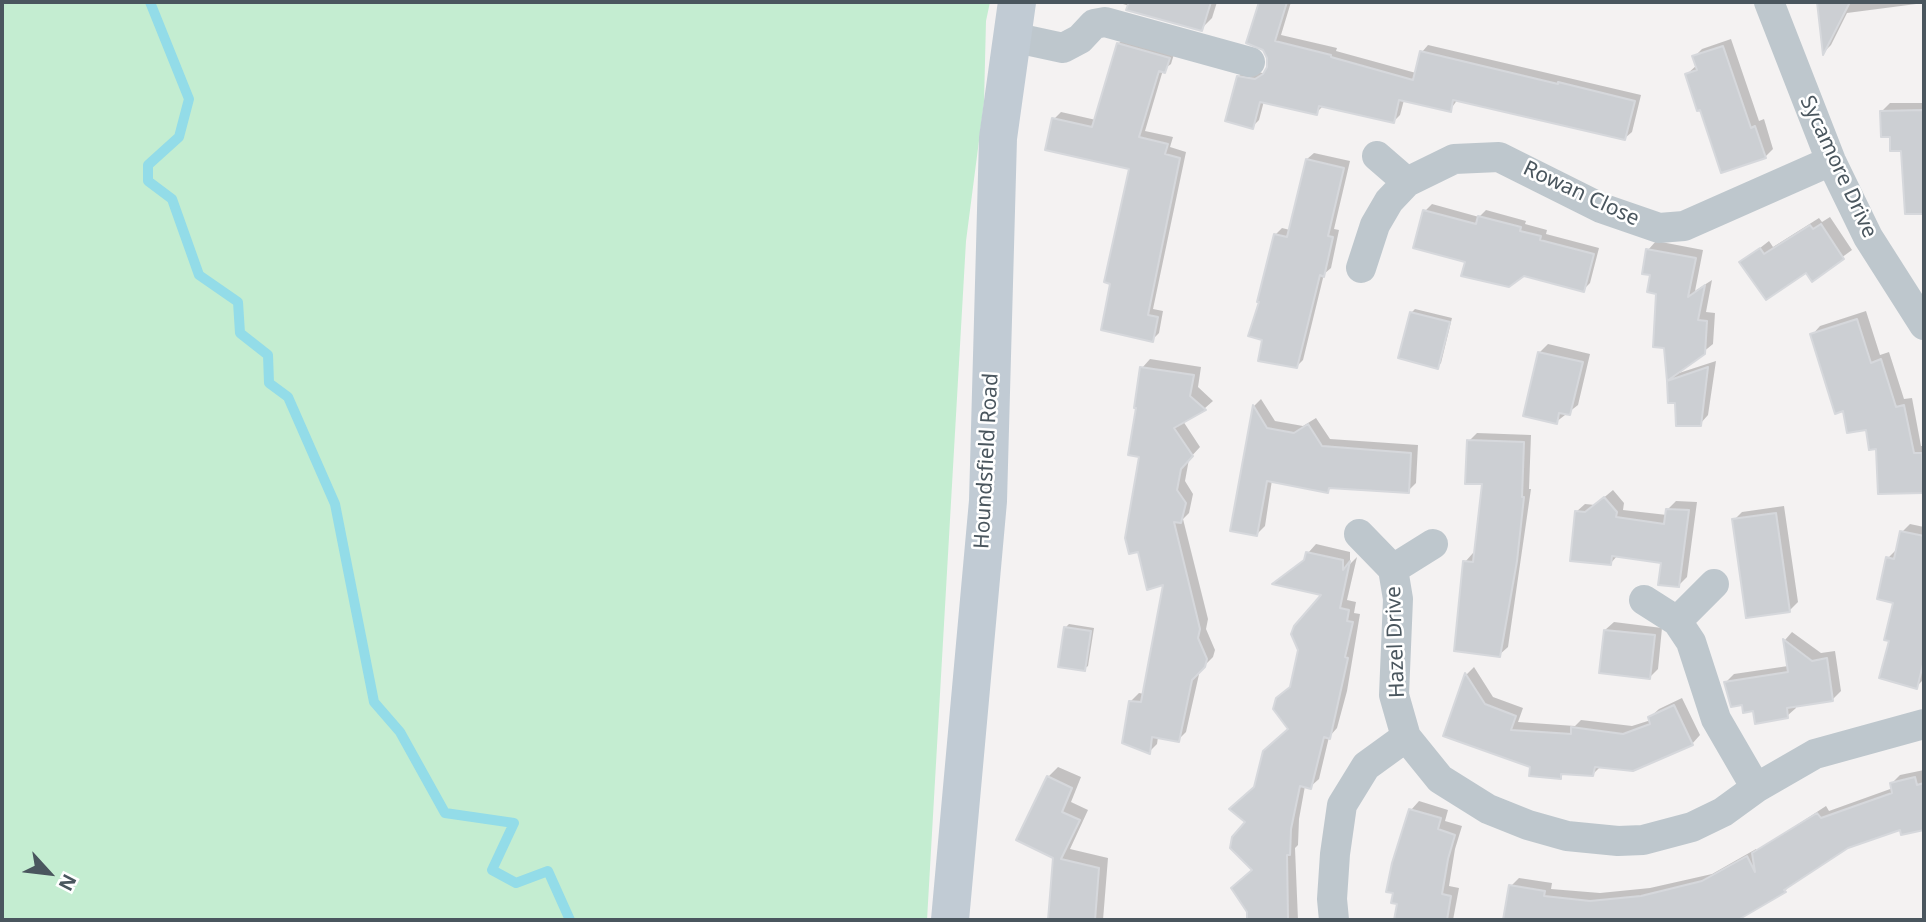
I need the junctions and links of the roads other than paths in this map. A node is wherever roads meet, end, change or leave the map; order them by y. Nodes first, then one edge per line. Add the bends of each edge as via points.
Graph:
1 (1769, 2) edge
2 (1014, 19) edge
3 (1250, 62) dead end
4 (1377, 156) dead end
5 (1831, 161) junction
6 (1407, 182) junction
7 (1361, 268) dead end
8 (1924, 325) edge
9 (1359, 534) dead end
10 (1433, 544) dead end
11 (1393, 569) junction
12 (1714, 584) dead end
13 (1644, 600) dead end
14 (1677, 621) junction
15 (1924, 724) edge
16 (1406, 737) junction
17 (1756, 788) junction
18 (950, 920) edge
19 (1334, 920) edge

1 - 5 street, Sycamore Drive
2 - 3 street via 1063,48 1094,24 1105,22
2 - 18 street, Houndsfield Road via 998,138 988,501
4 - 6 street
5 - 6 street, Rowan Close via 1684,226 1659,228 1601,208 1499,157 1454,159
5 - 8 street, Sycamore Drive via 1868,236
6 - 7 street, Rowan Close via 1382,212
9 - 11 street, Hazel Drive
10 - 11 street, Hazel Drive
11 - 16 street, Hazel Drive via 1398,599 1394,695
12 - 14 street
13 - 14 street
14 - 17 street via 1691,642 1716,719
15 - 17 street, Hazel Drive via 1815,754
16 - 17 street, Hazel Drive via 1440,779 1459,792 1528,825 1567,835 1643,840 1692,827
16 - 19 street via 1366,766 1342,806

